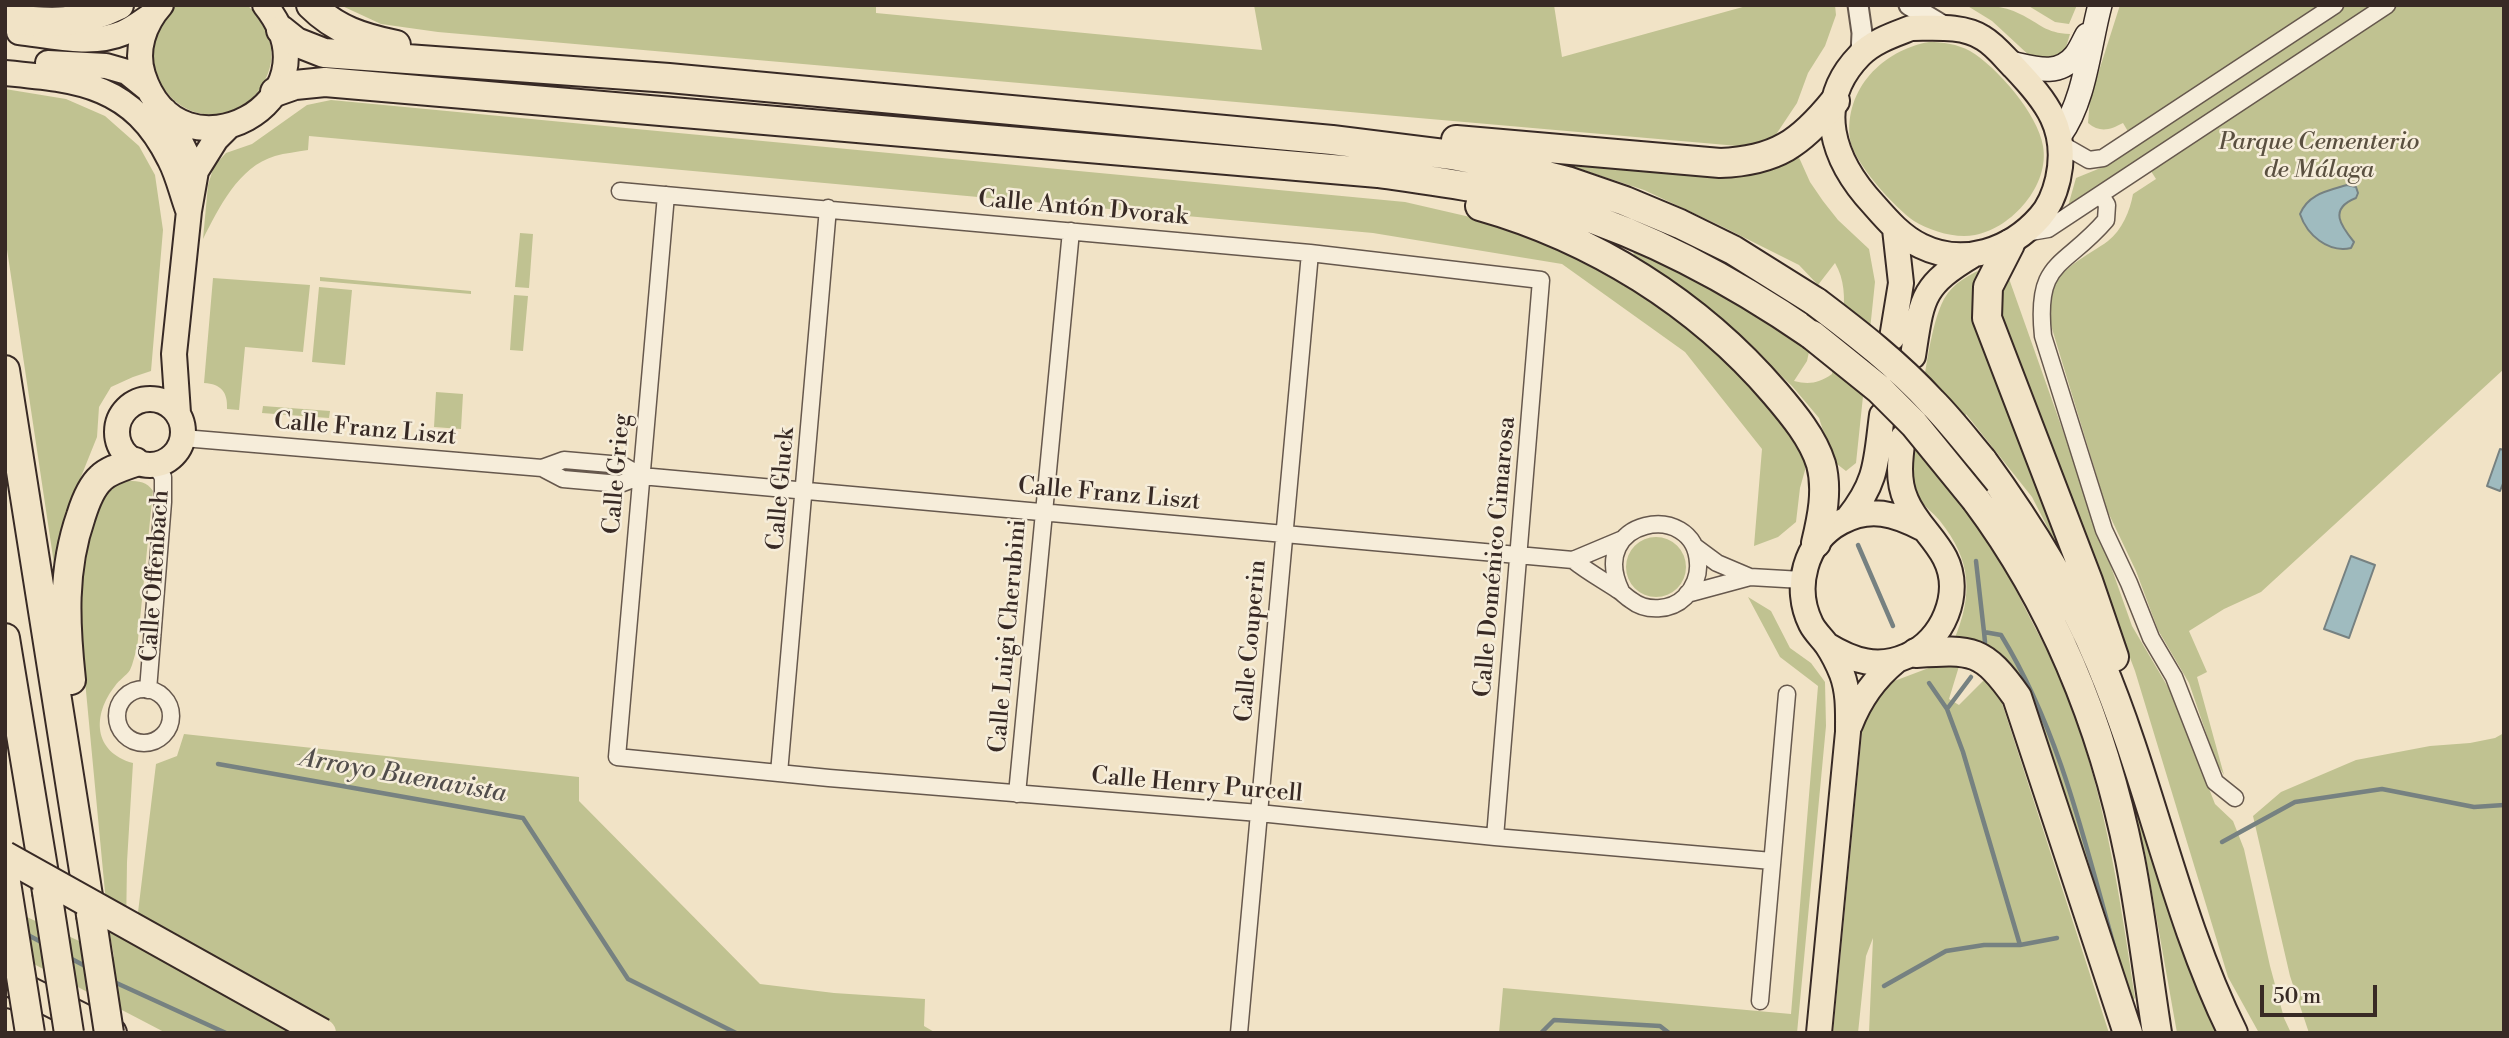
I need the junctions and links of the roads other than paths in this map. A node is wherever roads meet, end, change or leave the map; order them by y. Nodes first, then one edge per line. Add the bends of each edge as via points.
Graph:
1 (119, 5) edge
2 (265, 5) edge
3 (311, 5) edge
4 (1858, 5) edge
5 (1909, 5) edge
6 (2335, 5) edge
7 (2387, 5) edge
8 (156, 10) edge
9 (2097, 15) edge
10 (5, 19) edge
11 (1948, 28) junction
12 (281, 30) junction
13 (5, 31) edge
14 (1861, 54) junction
15 (5, 60) edge
16 (2010, 63) junction
17 (523, 66) junction
18 (5, 73) edge
19 (148, 89) junction
20 (275, 92) junction
21 (1835, 101) junction
22 (166, 111) junction
23 (229, 126) junction
24 (2061, 140) junction
25 (1332, 141) junction
26 (1378, 173) junction
27 (620, 191) dead end
28 (666, 195) junction
29 (2101, 195) junction
30 (828, 208) junction
31 (188, 211) junction
32 (1895, 229) junction
33 (1070, 231) junction
34 (2017, 239) junction
35 (1310, 253) junction
36 (1974, 254) junction
37 (1541, 280) joint
38 (1892, 338) dead end
39 (174, 354) junction
40 (1913, 356) dead end
41 (5, 370) edge
42 (142, 400) junction
43 (177, 413) junction
44 (1882, 415) dead end
45 (1903, 437) dead end
46 (183, 438) junction
47 (145, 463) junction
48 (641, 476) junction
49 (804, 491) junction
50 (1044, 512) junction
51 (1848, 518) junction
52 (1922, 528) junction
53 (1285, 534) junction
54 (1623, 539) junction
55 (1816, 543) junction
56 (1694, 546) junction
57 (1520, 554) junction
58 (1573, 561) junction
59 (1750, 577) junction
60 (1802, 580) junction
61 (1621, 591) junction
62 (1687, 594) junction
63 (5, 638) edge
64 (1827, 645) junction
65 (1906, 657) junction
66 (148, 690) dead end
67 (1787, 694) dead end
68 (1848, 732) junction
69 (617, 757) joint
70 (779, 773) junction
71 (2143, 781) junction
72 (1017, 794) junction
73 (2235, 798) dead end
74 (1259, 813) junction
75 (75, 819) junction
76 (1495, 837) junction
77 (5, 856) edge
78 (1772, 861) junction
79 (5, 876) edge
80 (5, 979) edge
81 (1760, 1001) dead end
82 (5, 1023) edge
83 (25, 1033) edge
84 (30, 1033) edge
85 (69, 1033) edge
86 (111, 1033) edge
87 (322, 1033) edge
88 (1239, 1033) edge
89 (1819, 1033) edge
90 (2128, 1033) edge
91 (2157, 1033) edge
92 (2233, 1033) edge

1 - 10 highway via 97,16 60,23
2 - 12 main road
3 - 17 highway via 324,18 363,38
4 - 14 street
5 - 11 street
6 - 24 street via 2103,158 2089,160
7 - 29 street
8 - 13 main road via 124,32 104,38
8 - 19 main road via 140,51
9 - 16 main road via 2077,55 2063,67 2049,71
9 - 24 main road via 2070,122
11 - 14 main road via 1911,28
11 - 16 main road via 1983,38
12 - 17 highway via 296,42 324,53
12 - 20 main road via 285,61
14 - 21 main road via 1844,76
15 - 19 main road via 106,66 127,72
16 - 24 main road via 2038,93
17 - 25 highway
18 - 31 main road via 61,78 109,93 159,140
19 - 22 main road
20 - 23 main road via 256,114
20 - 26 highway via 325,82
21 - 25 highway via 1794,144 1746,162 1371,132
21 - 32 main road via 1837,151 1859,190
22 - 23 main road via 196,126
22 - 31 main road via 186,153
23 - 31 main road via 196,171
24 - 34 main road via 2054,194 2043,214
25 - 71 highway, bridge via 1452,155 1567,181 1680,224 1733,250 1860,334 1932,402 2015,506 2046,555 2100,662
26 - 55 highway via 1412,191 1506,213 1550,230 1640,276 1686,308 1757,372 1807,434 1821,465 1824,490
26 - 91 highway, bridge via 1503,193 1619,228 1668,249 1724,278 1811,335 1879,389 1914,424 2003,536 2046,610 2092,722 2130,859
27 - 28 street, Calle Antón Dvorak
28 - 30 street, Calle Antón Dvorak
28 - 48 street, Calle Grieg
29 - 34 street via 2048,229
29 - 73 street via 2107,205 2106,220 2045,281 2040,309 2043,336 2104,530 2151,638 2174,677 2215,782
30 - 33 street, Calle Antón Dvorak
30 - 49 street, Calle Gluck
31 - 39 main road
32 - 36 main road via 1937,253
32 - 38 main road via 1901,283
33 - 35 street, Calle Antón Dvorak
33 - 50 street, Calle Luigi Cherubini
34 - 36 main road
34 - 71 highway via 1988,287 1987,318 2088,581 2138,728
35 - 37 street, Calle Antón Dvorak
35 - 53 street, Calle Couperin
36 - 40 main road via 1946,271 1926,292
37 - 57 street, Calle Doménico Cimarosa
39 - 42 main road via 163,381
39 - 43 main road
41 - 75 highway
42 - 43 main road via 162,401
42 - 47 main road via 124,413 117,434 126,455
43 - 46 main road
44 - 51 main road via 1874,474 1864,498
45 - 52 main road via 1901,483
46 - 47 main road via 165,463
46 - 48 street, Calle Franz Liszt via 542,467 563,479 620,484
47 - 66 street, Calle Offenbach via 163,477
47 - 75 highway via 101,477 87,498 72,543 65,623 78,745
48 - 49 street, Calle Franz Liszt
48 - 69 street, Calle Grieg
49 - 50 street, Calle Franz Liszt
49 - 70 street, Calle Gluck
50 - 53 street, Calle Franz Liszt
50 - 72 street, Calle Luigi Cherubini
51 - 52 main road via 1868,513 1897,515
51 - 55 main road
52 - 65 main road via 1947,561 1951,603 1934,637
53 - 57 street, Calle Franz Liszt
53 - 74 street, Calle Couperin
54 - 56 street, Calle Franz Liszt via 1647,524 1660,524 1674,527
54 - 58 street, Calle Franz Liszt
54 - 61 street via 1614,563
55 - 60 main road
56 - 59 street, Calle Franz Liszt via 1717,563
56 - 62 street via 1698,573
57 - 58 street, Calle Franz Liszt
57 - 76 street, Calle Doménico Cimarosa
58 - 61 street, Calle Franz Liszt
59 - 60 street, Calle Franz Liszt
59 - 62 street, Calle Franz Liszt
60 - 64 main road via 1805,612
61 - 62 street, Calle Franz Liszt via 1631,601 1658,609 1672,606
63 - 85 highway, bridge
64 - 65 main road via 1848,658 1874,664
64 - 68 main road via 1847,695
65 - 68 main road via 1872,685 1857,706
65 - 90 highway via 1970,652 1996,668 2017,697
67 - 78 street
68 - 89 main road
69 - 70 street, Calle Henry Purcell
70 - 72 street, Calle Henry Purcell
71 - 92 highway via 2194,941
72 - 74 street, Calle Henry Purcell
74 - 76 street, Calle Henry Purcell
74 - 88 street, Calle Couperin
75 - 86 highway, bridge
76 - 78 street, Calle Henry Purcell
77 - 87 highway, bridge
78 - 81 street
79 - 84 highway, bridge
80 - 86 highway
82 - 83 highway

